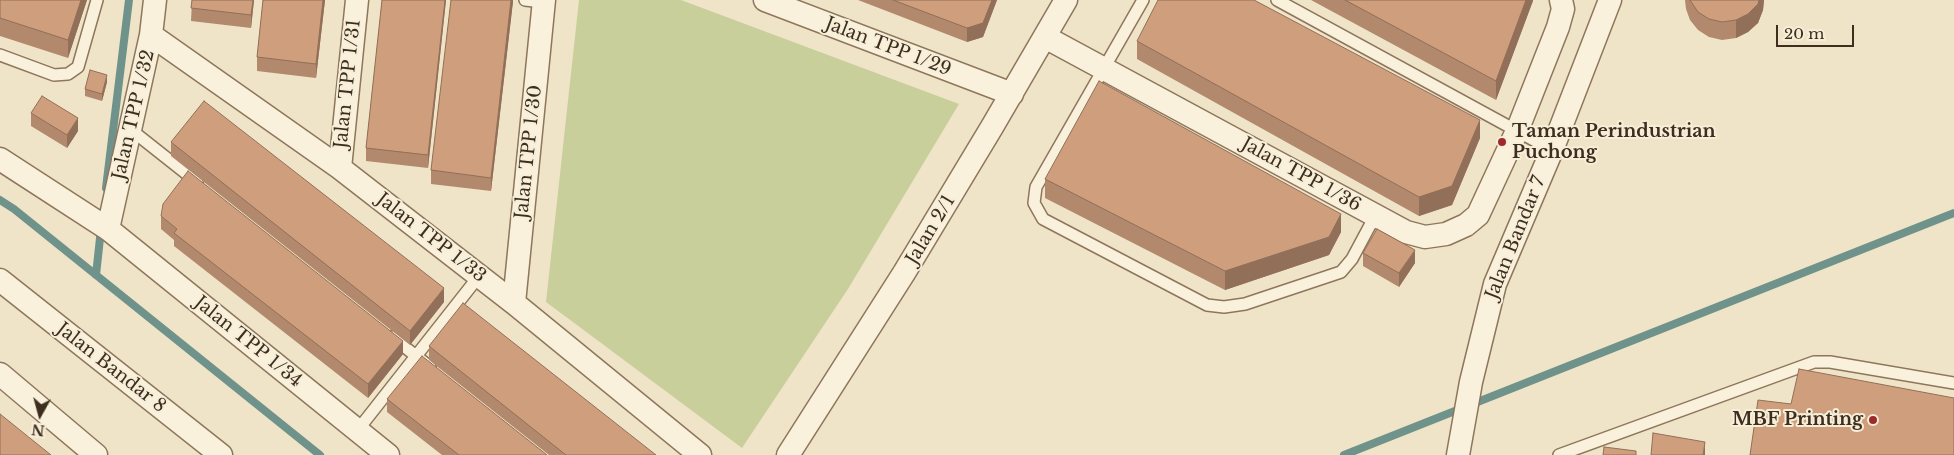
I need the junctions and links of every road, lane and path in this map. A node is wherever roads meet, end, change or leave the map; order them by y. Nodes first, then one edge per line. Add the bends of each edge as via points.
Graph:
1 (97, 0) edge
2 (155, 0) edge
3 (357, 0) edge
4 (1143, 0) edge
5 (1277, 0) edge
6 (1561, 0) edge
7 (1610, 0) edge
8 (537, 1) edge
9 (772, 1) edge
10 (1063, 1) edge
11 (151, 34) junction
12 (1045, 36) junction
13 (0, 55) edge
14 (1104, 68) junction
15 (1012, 94) junction
16 (130, 128) junction
17 (1517, 131) junction
18 (1552, 150) junction
19 (0, 159) edge
20 (340, 168) junction
21 (208, 190) edge
22 (1375, 216) junction
23 (108, 229) junction
24 (479, 276) junction
25 (0, 280) edge
26 (514, 303) junction
27 (385, 331) edge
28 (416, 356) junction
29 (0, 374) edge
30 (439, 374) edge
31 (1954, 383) edge
32 (357, 431) junction
33 (1459, 451) edge
34 (96, 455) edge
35 (221, 455) edge
36 (388, 455) edge
37 (700, 455) edge
38 (788, 455) edge
39 (1559, 455) edge

1 - 13 lane via 78,67 68,74 54,75
2 - 11 street, Jalan TPP 1/32
3 - 20 street, Jalan TPP 1/31
4 - 14 lane
5 - 17 lane
6 - 17 street, Jalan TPP 1/36 via 1563,9 1558,27
7 - 18 street, Jalan Bandar 7
8 - 26 street, Jalan TPP 1/30
9 - 15 street, Jalan TPP 1/29
10 - 12 street, Jalan 2/1
11 - 16 street, Jalan TPP 1/32
11 - 20 street, Jalan TPP 1/33
12 - 14 street, Jalan TPP 1/36
12 - 15 street, Jalan 2/1
14 - 22 street, Jalan TPP 1/36
14 - 22 lane via 1036,187 1034,203 1043,219 1057,227 1207,304 1224,307 1245,304 1341,272 1352,259
15 - 38 street, Jalan 2/1 via 904,273
16 - 21 lane
16 - 23 street, Jalan TPP 1/32
17 - 18 lane
17 - 22 street, Jalan TPP 1/36 via 1478,214 1466,225 1446,234 1425,237 1406,232
18 - 33 street, Jalan Bandar 7 via 1495,284 1484,321
19 - 23 street, Jalan TPP 1/34
20 - 24 street, Jalan TPP 1/33
23 - 32 street, Jalan TPP 1/34
24 - 26 street, Jalan TPP 1/33
24 - 28 lane
25 - 35 street, Jalan Bandar 8
26 - 37 street, Jalan TPP 1/33
27 - 28 lane
28 - 30 lane
28 - 32 lane
29 - 34 street
31 - 39 lane via 1814,362
32 - 36 street, Jalan TPP 1/34

